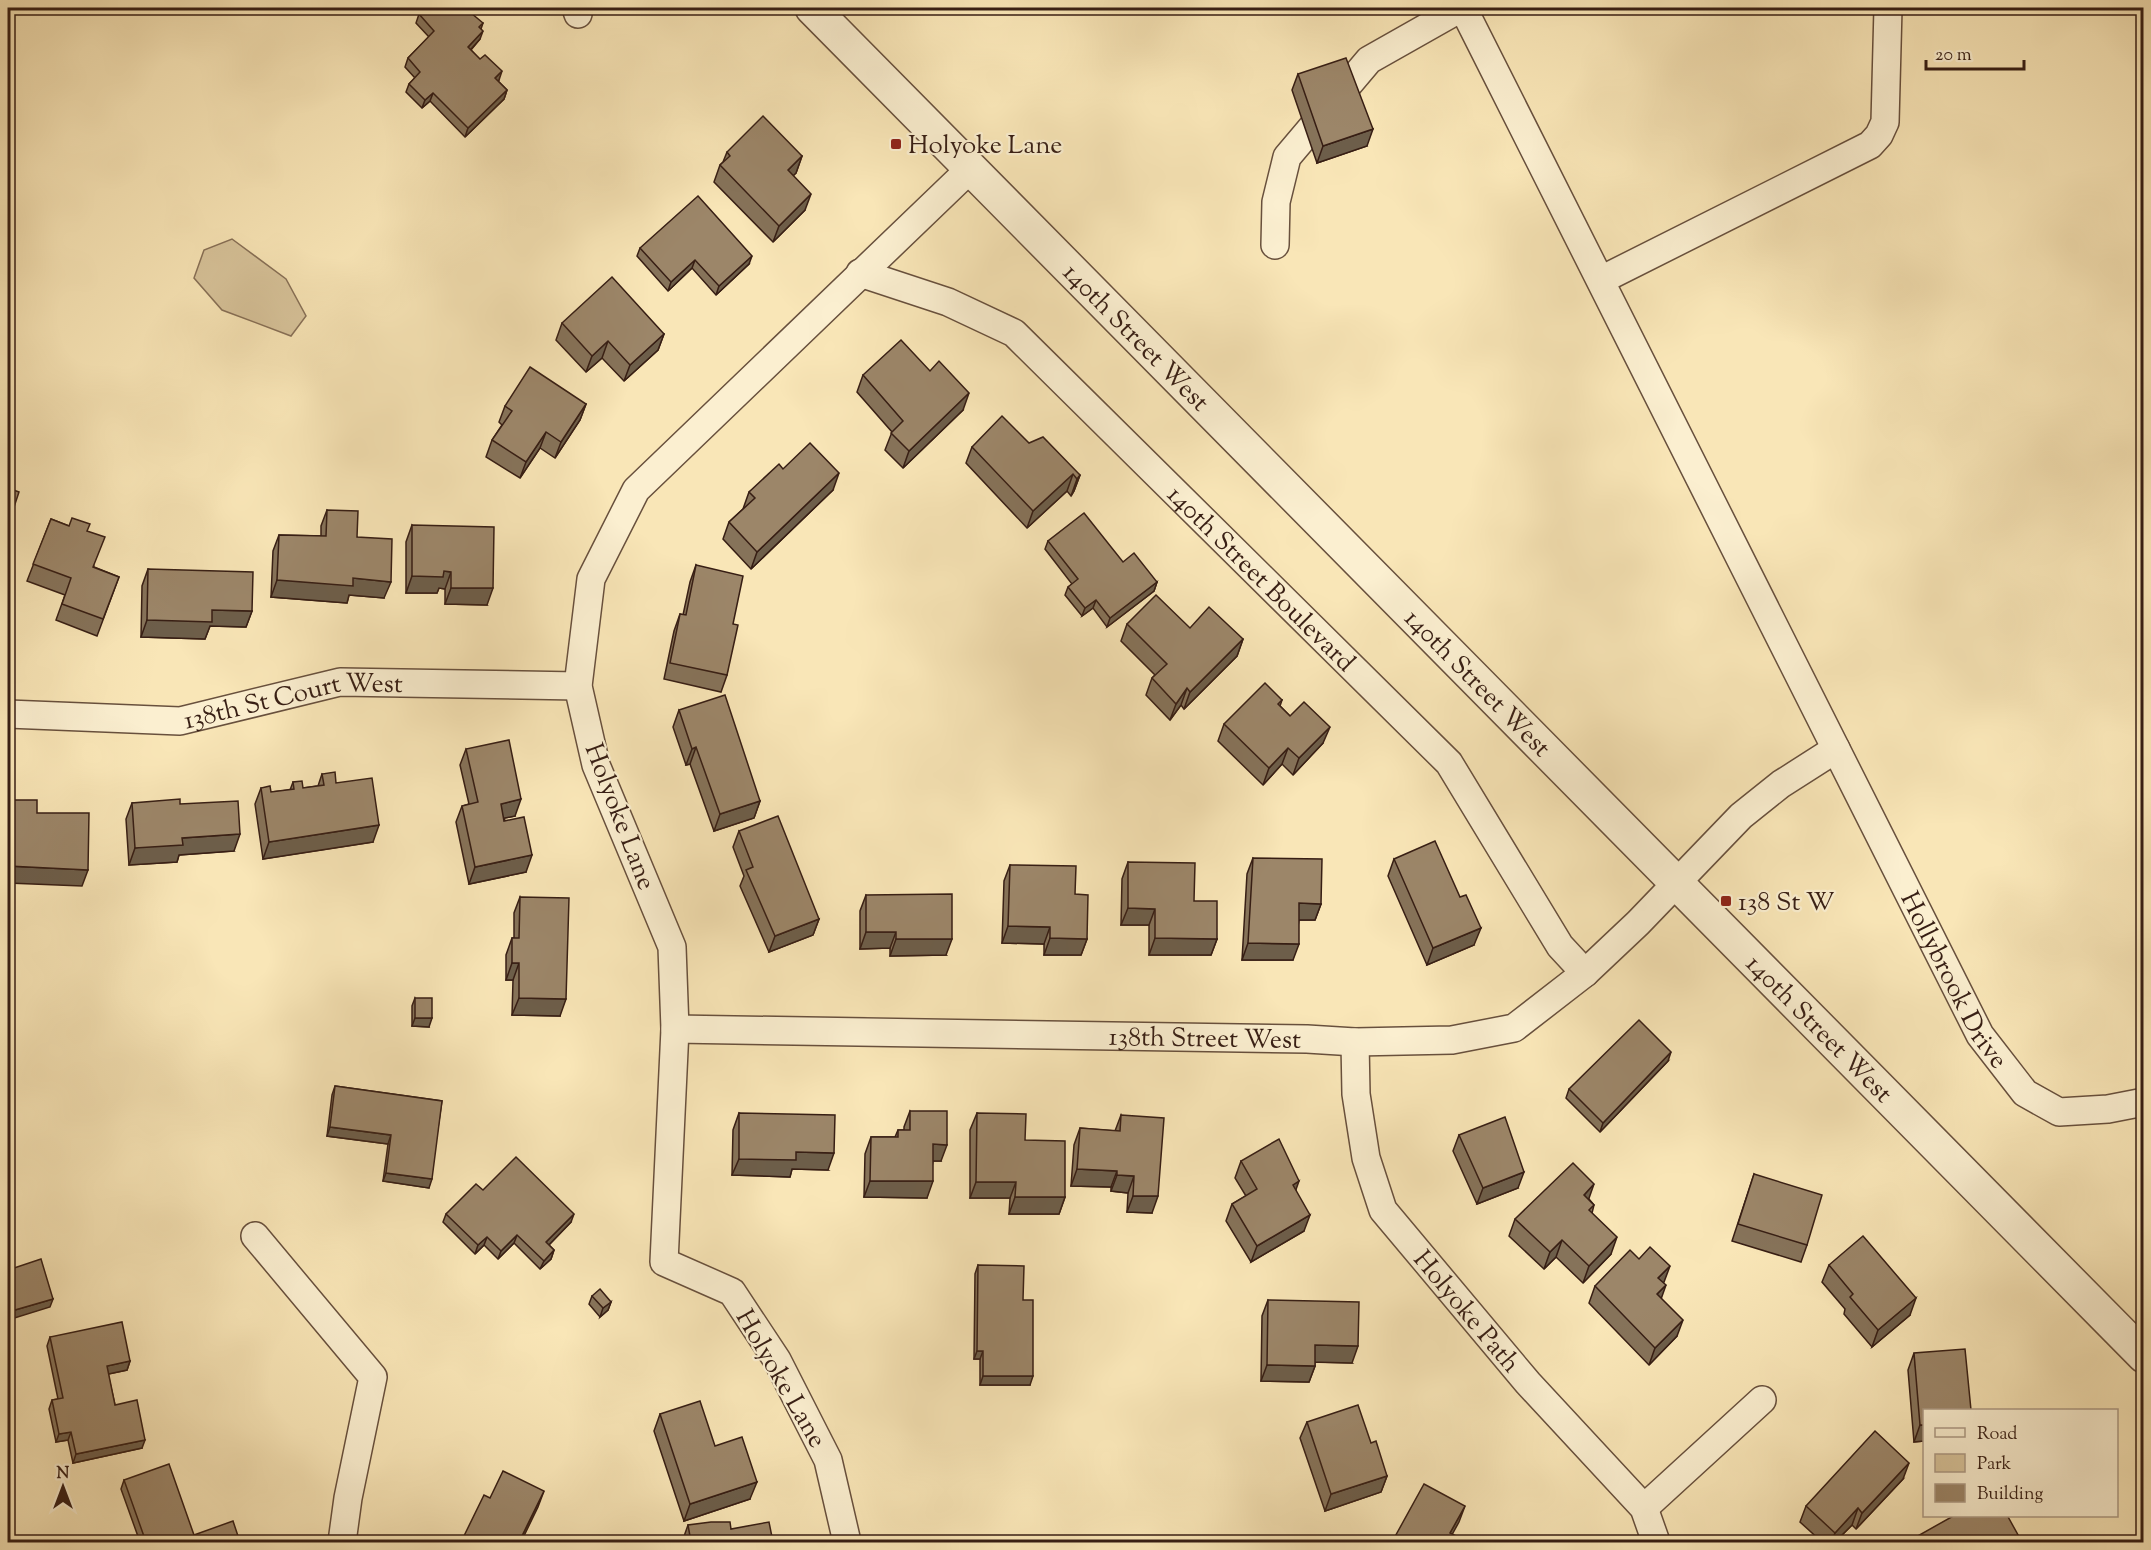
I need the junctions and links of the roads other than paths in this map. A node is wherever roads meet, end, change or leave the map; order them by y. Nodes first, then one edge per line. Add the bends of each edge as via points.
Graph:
1 (812, 8) edge
2 (1462, 8) edge
3 (1888, 8) edge
4 (970, 169) junction
5 (1275, 245) dead end
6 (861, 273) junction
7 (1601, 280) junction
8 (578, 686) junction
9 (8, 714) edge
10 (1836, 749) junction
11 (1677, 883) junction
12 (1585, 973) junction
13 (675, 1029) junction
14 (1354, 1042) junction
15 (2144, 1102) edge
16 (255, 1236) dead end
17 (2144, 1356) edge
18 (1762, 1400) dead end
19 (1644, 1508) junction
20 (342, 1542) edge
21 (847, 1542) edge
22 (1656, 1542) edge

1 - 4 street, 140th Street West
2 - 5 street via 1369,60 1287,157 1276,202
2 - 7 street, Hollybrook Drive
3 - 7 street via 1885,122 1870,145
4 - 6 street, Holyoke Lane
4 - 11 street, 140th Street West
6 - 8 street, Holyoke Lane via 636,490 591,579
6 - 12 street, 140th Street Boulevard via 948,302 1014,333 1449,763 1560,946
7 - 10 street, Hollybrook Drive
8 - 9 street, 138th St Court West via 340,682 180,721
8 - 13 street, Holyoke Lane via 596,765 672,947
10 - 11 street, 138th Street West via 1781,784 1741,816
10 - 15 street, Hollybrook Drive via 1980,1035 2025,1093 2059,1112
11 - 12 street, 138th Street West
11 - 17 street, 140th Street West
12 - 14 street, 138th Street West via 1514,1028 1452,1040
13 - 14 street, 138th Street West
13 - 21 street, Holyoke Lane via 664,1262 732,1292 777,1360 828,1460
14 - 19 street, Holyoke Path via 1356,1094 1366,1158 1383,1210 1528,1383
16 - 20 street via 373,1377
18 - 19 street
19 - 22 street, Holyoke Path

